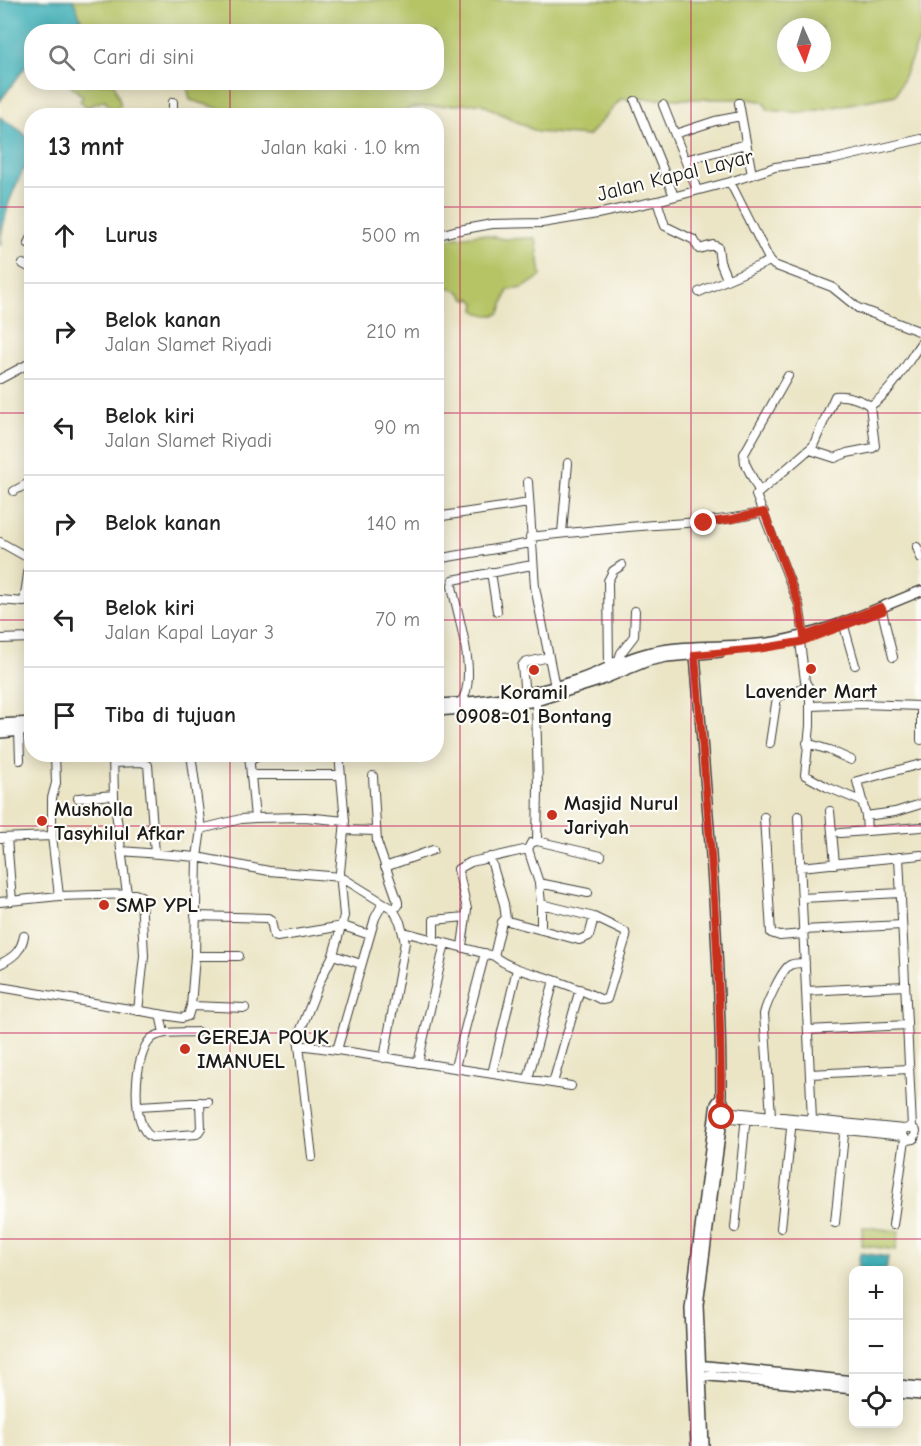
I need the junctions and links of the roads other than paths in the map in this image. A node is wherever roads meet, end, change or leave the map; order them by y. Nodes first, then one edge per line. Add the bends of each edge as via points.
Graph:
1 (635, 101) dead end
2 (173, 102) dead end
3 (739, 103) dead end
4 (663, 105) dead end
5 (173, 108) edge
6 (741, 116) junction
7 (675, 134) junction
8 (921, 139) edge
9 (746, 144) junction
10 (685, 160) junction
11 (752, 175) junction
12 (730, 182) junction
13 (698, 190) junction
14 (674, 196) junction
15 (657, 201) junction
16 (444, 232) edge
17 (770, 261) junction
18 (727, 279) junction
19 (699, 292) dead end
20 (921, 332) edge
21 (921, 343) edge
22 (24, 366) edge
23 (788, 375) dead end
24 (0, 379) edge
25 (870, 406) junction
26 (810, 450) junction
27 (568, 463) dead end
28 (528, 482) dead end
29 (24, 485) edge
30 (14, 491) dead end
31 (759, 491) junction
32 (529, 503) junction
33 (764, 512) junction
34 (444, 516) edge
35 (562, 533) junction
36 (530, 540) junction
37 (0, 542) edge
38 (916, 547) dead end
39 (24, 556) edge
40 (444, 557) edge
41 (921, 558) edge
42 (532, 565) junction
43 (622, 565) dead end
44 (491, 572) junction
45 (921, 591) edge
46 (921, 597) edge
47 (0, 600) edge
48 (24, 602) edge
49 (882, 609) junction
50 (497, 611) dead end
51 (635, 611) dead end
52 (844, 626) junction
53 (24, 638) edge
54 (0, 639) edge
55 (802, 639) junction
56 (695, 655) junction
57 (549, 657) junction
58 (893, 657) dead end
59 (855, 665) dead end
60 (609, 666) junction
61 (808, 686) junction
62 (555, 687) junction
63 (525, 695) junction
64 (536, 701) junction
65 (502, 702) junction
66 (460, 703) junction
67 (444, 704) edge
68 (811, 706) junction
69 (921, 706) edge
70 (444, 710) edge
71 (24, 722) edge
72 (0, 724) edge
73 (18, 731) junction
74 (24, 731) edge
75 (0, 733) edge
76 (921, 740) edge
77 (770, 743) dead end
78 (807, 743) junction
79 (20, 760) dead end
80 (850, 760) dead end
81 (55, 762) edge
82 (113, 762) edge
83 (142, 762) edge
84 (192, 762) edge
85 (249, 762) edge
86 (339, 762) edge
87 (921, 764) edge
88 (251, 775) junction
89 (340, 775) junction
90 (373, 776) dead end
91 (114, 795) junction
92 (78, 798) dead end
93 (863, 802) junction
94 (921, 804) edge
95 (831, 811) dead end
96 (798, 816) dead end
97 (866, 816) junction
98 (255, 818) junction
99 (764, 818) dead end
100 (344, 826) junction
101 (921, 826) edge
102 (201, 829) junction
103 (376, 831) junction
104 (867, 831) junction
105 (840, 833) dead end
106 (52, 836) junction
107 (4, 838) edge
108 (537, 841) junction
109 (528, 849) junction
110 (433, 850) dead end
111 (121, 851) junction
112 (155, 853) junction
113 (921, 855) edge
114 (600, 856) dead end
115 (197, 857) junction
116 (490, 857) junction
117 (899, 857) junction
118 (835, 864) junction
119 (385, 867) junction
120 (800, 867) junction
121 (341, 877) junction
122 (539, 883) junction
123 (588, 893) dead end
124 (901, 893) junction
125 (127, 894) junction
126 (59, 896) junction
127 (802, 898) junction
128 (12, 901) junction
129 (0, 902) edge
130 (383, 903) junction
131 (541, 904) junction
132 (393, 909) junction
133 (195, 916) junction
134 (465, 917) junction
135 (594, 917) junction
136 (506, 920) junction
137 (902, 925) junction
138 (343, 927) junction
139 (541, 930) junction
140 (404, 932) junction
141 (803, 932) junction
142 (370, 935) junction
143 (24, 936) dead end
144 (434, 939) junction
145 (445, 943) junction
146 (462, 946) junction
147 (489, 954) junction
148 (333, 955) junction
149 (195, 956) junction
150 (239, 956) dead end
151 (805, 963) junction
152 (0, 964) edge
153 (361, 964) junction
154 (517, 969) junction
155 (554, 980) junction
156 (905, 986) junction
157 (0, 987) edge
158 (580, 990) junction
159 (806, 991) junction
160 (191, 1006) junction
161 (245, 1008) dead end
162 (138, 1011) junction
163 (160, 1014) junction
164 (907, 1026) junction
165 (808, 1030) junction
166 (198, 1032) dead end
167 (164, 1033) junction
168 (299, 1045) junction
169 (337, 1050) junction
170 (384, 1058) junction
171 (418, 1063) junction
172 (455, 1068) junction
173 (909, 1070) junction
174 (492, 1074) junction
175 (810, 1074) junction
176 (528, 1079) junction
177 (553, 1083) junction
178 (571, 1086) dead end
179 (721, 1097) junction
180 (139, 1106) junction
181 (723, 1114) junction
182 (771, 1116) junction
183 (746, 1117) junction
184 (812, 1120) junction
185 (792, 1121) junction
186 (845, 1126) junction
187 (912, 1133) edge
188 (312, 1157) dead end
189 (712, 1173) junction
190 (835, 1223) dead end
191 (893, 1225) dead end
192 (735, 1228) dead end
193 (781, 1228) dead end
194 (697, 1370) junction
195 (849, 1381) edge
196 (903, 1385) edge
197 (921, 1387) edge
198 (849, 1388) edge
199 (903, 1393) edge
200 (921, 1395) edge
201 (696, 1446) edge
202 (704, 1446) edge

1 - 14 street
2 - 5 street
3 - 6 street
4 - 7 street
6 - 7 street
6 - 9 street
7 - 10 street
8 - 11 street, Jalan Kapal Layar
9 - 10 street
9 - 11 street
10 - 13 street
11 - 12 street, Jalan Kapal Layar
12 - 13 street, Jalan Kapal Layar
12 - 17 street
13 - 14 street, Jalan Kapal Layar
14 - 15 street, Jalan Kapal Layar
15 - 16 street, Jalan Kapal Layar via 543,224 492,224
15 - 18 street via 663,224 669,229 694,240 699,249 718,246
17 - 18 street
17 - 20 street via 832,287 858,308
18 - 19 street
21 - 25 street via 891,385
22 - 24 street
23 - 31 street via 744,454
25 - 26 street via 860,400 835,396
25 - 26 street via 874,447 835,458
26 - 31 street
27 - 35 street
28 - 32 street
29 - 30 street
31 - 33 street via 756,497
32 - 34 street
32 - 36 street
33 - 35 street via 704,523
33 - 55 street via 799,605
35 - 36 street
36 - 40 street
36 - 42 street
37 - 39 street
38 - 41 street
42 - 44 street
42 - 57 street
43 - 60 street via 608,580
44 - 50 street
44 - 66 street via 452,582 466,651 468,684
45 - 49 street
46 - 49 street
47 - 48 street
49 - 52 street
49 - 55 street
49 - 58 street
51 - 60 street via 634,636 619,659
52 - 55 street
52 - 59 street
53 - 54 street
55 - 56 street via 757,649
55 - 60 street via 650,652
55 - 61 street
56 - 64 street via 640,663
56 - 179 street via 721,1019
57 - 62 street
57 - 63 street via 522,666
60 - 62 street
61 - 68 street
61 - 77 street via 777,697
62 - 63 street
63 - 65 street
64 - 65 street
64 - 108 street
65 - 66 street
65 - 70 street
66 - 67 street
68 - 69 street
68 - 78 street
69 - 76 street
71 - 72 street
73 - 74 street
73 - 75 street
73 - 79 street
78 - 80 street
78 - 93 street via 807,777
81 - 106 street
82 - 91 street
83 - 112 street via 148,765
84 - 102 street
85 - 88 street
86 - 89 street
87 - 93 street via 859,780
88 - 89 street
88 - 98 street
89 - 100 street
90 - 103 street
91 - 92 street
91 - 111 street
93 - 97 street
94 - 97 street
95 - 118 street
96 - 120 street
97 - 104 street
98 - 100 street via 304,817
98 - 102 street
99 - 141 street via 771,933 780,936
100 - 103 street
100 - 121 street
101 - 104 street
102 - 115 street
103 - 119 street
104 - 105 street
106 - 107 street
106 - 126 street
107 - 128 street
108 - 109 street
108 - 114 street
109 - 116 street
109 - 122 street
110 - 119 street
111 - 112 street
111 - 125 street
112 - 115 street
113 - 117 street
115 - 121 street via 269,871
115 - 133 street
116 - 134 street via 458,869
116 - 136 street
117 - 118 street
117 - 124 street
118 - 120 street
119 - 132 street via 398,902
120 - 127 street
121 - 130 street
121 - 138 street
122 - 123 street
122 - 131 street
124 - 127 street
124 - 137 street
125 - 126 street
125 - 162 street via 139,894 143,901
126 - 128 street
127 - 141 street
128 - 129 street
130 - 132 street
130 - 142 street
131 - 135 street
131 - 139 street
132 - 140 street
133 - 138 street via 268,918 277,937
133 - 149 street
134 - 144 street via 434,920
134 - 146 street
135 - 139 street via 584,940
135 - 158 street via 624,930 626,937 607,999
136 - 139 street
136 - 147 street
137 - 141 street
137 - 156 street
138 - 142 street
138 - 148 street
140 - 144 street
140 - 170 street via 404,952
141 - 151 street
142 - 153 street
143 - 152 street via 17,953
144 - 145 street
145 - 146 street
145 - 171 street
146 - 147 street
147 - 154 street
147 - 172 street
148 - 153 street
148 - 168 street via 300,1029
149 - 150 street
149 - 160 street
151 - 159 street
151 - 182 street via 786,968 766,1004
153 - 169 street
154 - 155 street
154 - 174 street
155 - 158 street
155 - 176 street
156 - 159 street
156 - 164 street
157 - 162 street
158 - 177 street
159 - 165 street
160 - 161 street
160 - 163 street via 185,1018
162 - 163 street
163 - 167 street
164 - 165 street
164 - 173 street
165 - 175 street
166 - 167 street
167 - 180 street via 144,1048 139,1061
168 - 169 street
168 - 188 street
169 - 170 street
170 - 171 street
171 - 172 street
172 - 174 street
173 - 175 street
173 - 187 street
174 - 176 street
175 - 184 street
176 - 177 street
177 - 178 street
179 - 181 street
179 - 189 street via 716,1104
180 - 180 street via 204,1102 201,1128 197,1134 152,1137 141,1126
181 - 183 street
181 - 189 street
182 - 183 street
182 - 185 street
183 - 185 street
183 - 192 street
184 - 185 street
184 - 186 street
185 - 186 street
185 - 193 street
186 - 187 street
186 - 190 street
187 - 191 street
189 - 194 street via 698,1305
194 - 195 street
194 - 198 street
194 - 201 street
194 - 202 street
196 - 197 street
199 - 200 street

